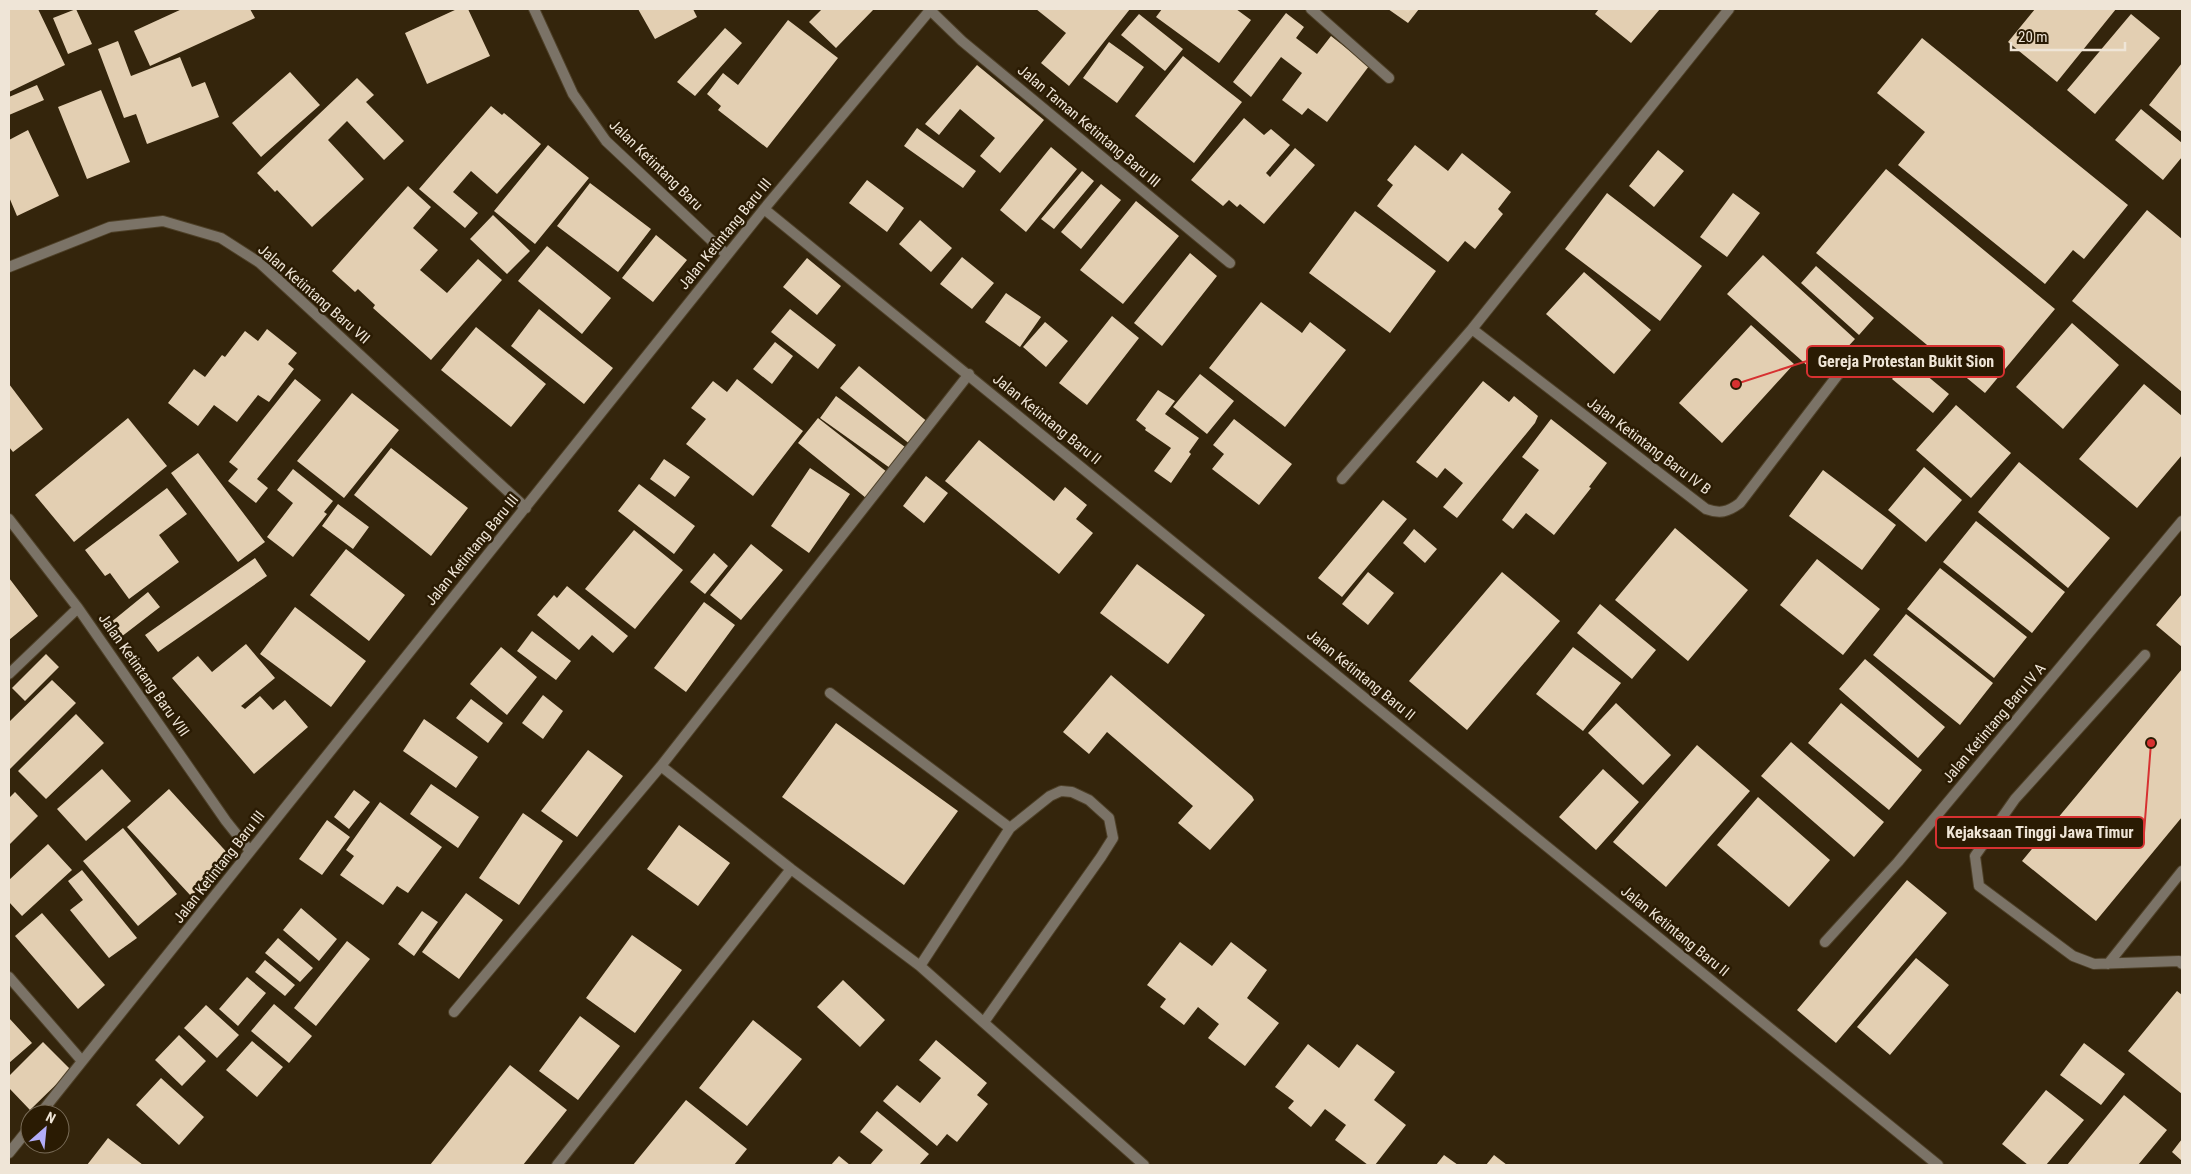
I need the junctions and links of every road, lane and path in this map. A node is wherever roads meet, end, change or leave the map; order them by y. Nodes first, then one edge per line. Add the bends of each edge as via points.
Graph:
1 (534, 9) edge
2 (930, 9) edge
3 (1311, 9) edge
4 (1729, 9) edge
5 (1389, 78) dead end
6 (764, 209) junction
7 (727, 255) junction
8 (1230, 262) dead end
9 (9, 267) edge
10 (1472, 329) junction
11 (1850, 359) dead end
12 (969, 374) junction
13 (1342, 480) dead end
14 (526, 508) junction
15 (9, 519) edge
16 (2182, 521) edge
17 (78, 608) junction
18 (2145, 655) dead end
19 (9, 674) edge
20 (830, 693) dead end
21 (661, 766) junction
22 (1010, 828) junction
23 (250, 851) junction
24 (791, 869) junction
25 (2182, 871) edge
26 (1825, 942) dead end
27 (2181, 961) edge
28 (2108, 964) junction
29 (920, 966) junction
30 (9, 977) edge
31 (454, 1012) dead end
32 (984, 1022) junction
33 (82, 1061) junction
34 (48, 1104) edge
35 (20, 1139) edge
36 (9, 1153) edge
37 (557, 1165) edge
38 (1144, 1165) edge
39 (1938, 1165) edge

1 - 7 street, Jalan Ketintang Baru via 573,94 606,141
2 - 6 street, Jalan Ketintang Baru III
2 - 8 street, Jalan Taman Ketintang Baru III via 962,41
3 - 5 street
4 - 10 street
6 - 7 street, Jalan Ketintang Baru III
6 - 12 street, Jalan Ketintang Baru II
7 - 14 street, Jalan Ketintang Baru III
9 - 14 street, Jalan Ketintang Baru VII via 110,227 163,221 221,238 260,262
10 - 11 street, Jalan Ketintang Baru IV B via 1706,509 1717,513 1730,511 1740,503
10 - 13 street
12 - 21 street
12 - 39 street, Jalan Ketintang Baru II
14 - 23 street, Jalan Ketintang Baru III
15 - 17 street, Jalan Ketintang Baru VIII
16 - 26 street, Jalan Ketintang Baru IV A via 1898,862
17 - 19 street
17 - 23 street, Jalan Ketintang Baru VIII
18 - 28 street via 2015,799 1975,856 1979,886 2073,956 2094,964
20 - 22 street
21 - 24 street
21 - 31 street
22 - 29 street
22 - 32 street via 1050,796 1061,791 1072,792 1089,800 1109,818 1113,838
23 - 33 street, Jalan Ketintang Baru III
24 - 29 street
24 - 37 street
25 - 28 street
27 - 28 street
29 - 32 street
30 - 33 street
32 - 38 street
33 - 34 street, Jalan Ketintang Baru III
35 - 36 street

